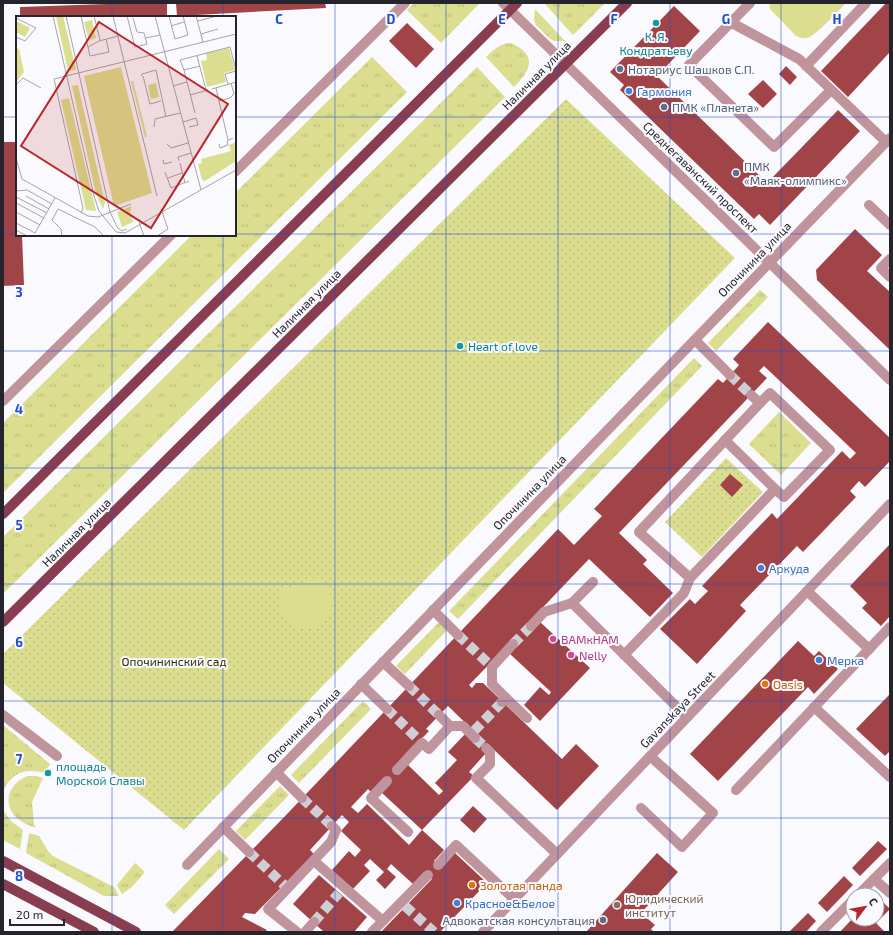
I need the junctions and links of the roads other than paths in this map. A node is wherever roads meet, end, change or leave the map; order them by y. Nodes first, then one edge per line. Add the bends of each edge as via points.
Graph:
1 (405, 3) edge
2 (626, 3) edge
3 (750, 3) edge
4 (866, 3) edge
5 (510, 5) edge
6 (730, 22) junction
7 (566, 64) junction
8 (806, 66) junction
9 (831, 90) junction
10 (888, 140) edge
11 (236, 171) edge
12 (869, 205) dead end
13 (890, 225) edge
14 (170, 236) edge
15 (890, 259) edge
16 (769, 262) junction
17 (890, 277) edge
18 (694, 340) junction
19 (730, 375) tunnel mouth
20 (890, 380) edge
21 (751, 395) tunnel mouth
22 (3, 401) edge
23 (760, 403) junction
24 (725, 440) junction
25 (775, 489) junction
26 (890, 504) edge
27 (3, 514) edge
28 (690, 578) junction
29 (593, 582) dead end
30 (807, 591) junction
31 (572, 603) junction
32 (433, 610) junction
33 (3, 622) edge
34 (531, 626) tunnel mouth
35 (890, 627) edge
36 (458, 635) tunnel mouth
37 (513, 644) tunnel mouth
38 (869, 649) junction
39 (624, 655) junction
40 (383, 662) junction
41 (361, 684) junction
42 (409, 686) tunnel mouth
43 (814, 707) junction
44 (387, 709) tunnel mouth
45 (3, 715) edge
46 (439, 715) tunnel mouth
47 (687, 717) junction
48 (527, 718) dead end
49 (450, 726) junction
50 (475, 738) tunnel mouth
51 (486, 748) tunnel mouth
52 (57, 756) dead end
53 (650, 756) junction
54 (397, 770) dead end
55 (276, 772) junction
56 (890, 776) edge
57 (387, 781) dead end
58 (736, 790) dead end
59 (302, 798) tunnel mouth
60 (642, 808) dead end
61 (332, 826) dead end
62 (223, 827) junction
63 (408, 832) dead end
64 (249, 852) tunnel mouth
65 (557, 854) junction
66 (3, 861) edge
67 (314, 861) junction
68 (890, 863) edge
69 (187, 865) dead end
70 (438, 865) dead end
71 (428, 876) dead end
72 (874, 879) junction
73 (3, 884) edge
74 (866, 887) edge
75 (890, 893) edge
76 (514, 899) junction
77 (845, 908) edge
78 (314, 922) tunnel mouth
79 (383, 922) junction
80 (124, 929) edge
81 (94, 932) edge
82 (136, 932) edge
83 (299, 932) edge
84 (372, 932) edge
85 (483, 932) edge
86 (821, 932) edge

1 - 11 street
2 - 7 main road, Наличная улица
3 - 6 street
4 - 8 street
5 - 7 street, Среднегаванский проспект
5 - 27 main road
6 - 8 street via 799,59
6 - 9 street via 688,64 774,147
7 - 16 street, Среднегаванский проспект
7 - 33 main road, Наличная улица
8 - 9 street
9 - 10 street
10 - 16 street, Опочинина улица
12 - 13 street
14 - 22 street
15 - 17 street via 881,268
16 - 18 street, Опочинина улица
16 - 20 street, Среднегаванский проспект
18 - 19 street
18 - 32 street, Опочинина улица
21 - 23 street
23 - 24 street
23 - 25 street via 770,393 830,450 784,497
24 - 25 street
24 - 28 street via 639,532
25 - 28 street
26 - 30 street, Gavanskaya Street
28 - 39 street via 684,593
29 - 31 street
30 - 38 street
30 - 47 street, Gavanskaya Street
31 - 34 street via 544,612
31 - 39 street
32 - 36 street
32 - 40 street, Опочинина улица
35 - 38 street
37 - 48 street via 490,666 492,684 504,700
38 - 43 street
39 - 47 street
40 - 41 street, Опочинина улица
40 - 42 street
41 - 44 street
41 - 55 street, Опочинина улица
43 - 56 street
43 - 58 street
45 - 52 street
46 - 49 street
47 - 53 street, Gavanskaya Street
49 - 50 street via 463,726
49 - 54 street via 429,750 421,742
51 - 65 street via 490,752 490,764 476,778
53 - 60 street via 713,813 682,847
53 - 65 street, Gavanskaya Street
55 - 59 street
55 - 62 street, Опочинина улица
57 - 63 street via 370,798
61 - 67 street via 336,830 331,842
62 - 64 street
62 - 69 street, Опочинина улица
65 - 76 street, Gavanskaya Street
66 - 80 main road
67 - 79 street via 342,890
67 - 83 street via 285,887 268,909
68 - 72 street
70 - 76 street via 456,845
71 - 79 street via 403,905
72 - 74 street
72 - 75 street
73 - 81 main road
76 - 85 street, Gavanskaya Street
77 - 86 street
78 - 83 street
79 - 84 street
80 - 82 main road

